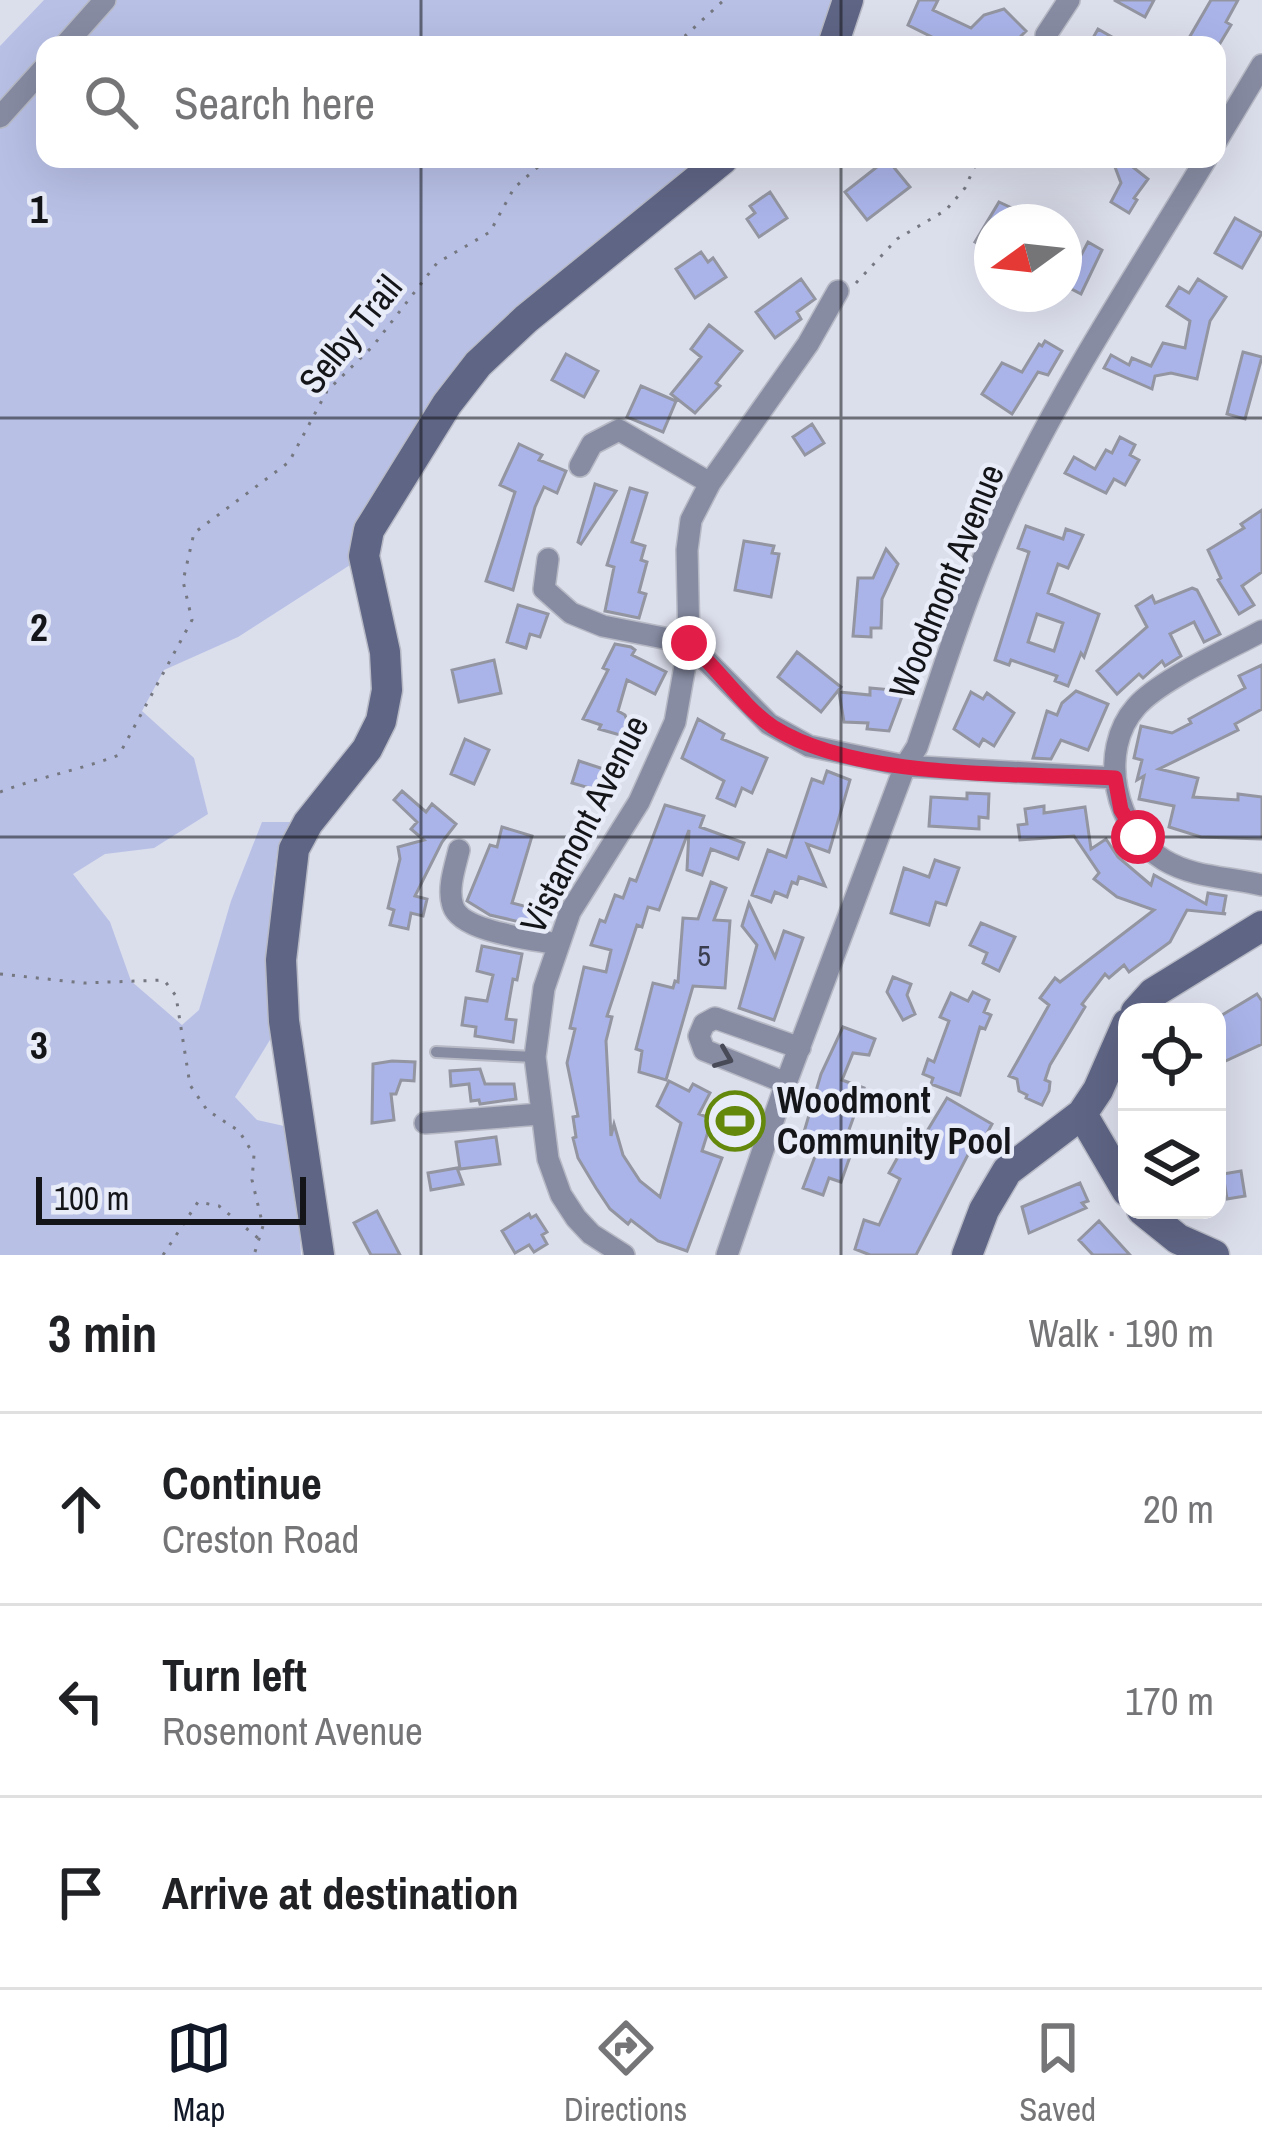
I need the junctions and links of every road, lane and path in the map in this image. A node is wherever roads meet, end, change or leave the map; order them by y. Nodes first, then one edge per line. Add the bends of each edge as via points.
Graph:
1 (106, 0) edge
2 (724, 0) edge
3 (848, 0) edge
4 (1069, 0) edge
5 (73, 36) edge
6 (685, 36) edge
7 (836, 36) edge
8 (1046, 36) edge
9 (1262, 65) edge
10 (36, 77) edge
11 (0, 117) edge
12 (1226, 125) edge
13 (537, 168) edge
14 (712, 168) edge
15 (974, 168) edge
16 (1201, 168) edge
17 (838, 291) joint
18 (580, 466) dead end
19 (710, 483) junction
20 (548, 559) dead end
21 (1262, 631) edge
22 (689, 643) junction
23 (905, 766) junction
24 (1115, 778) junction
25 (0, 792) edge
26 (459, 850) dead end
27 (1262, 885) edge
28 (1262, 926) edge
29 (556, 944) junction
30 (0, 974) edge
31 (1146, 1003) edge
32 (1118, 1044) edge
33 (800, 1048) junction
34 (436, 1052) dead end
35 (535, 1057) junction
36 (786, 1083) junction
37 (540, 1114) junction
38 (1082, 1114) junction
39 (425, 1123) dead end
40 (1118, 1176) edge
41 (1153, 1219) edge
42 (260, 1239) junction
43 (163, 1255) edge
44 (254, 1255) edge
45 (319, 1255) edge
46 (624, 1255) edge
47 (727, 1255) edge
48 (967, 1255) edge
49 (1214, 1255) edge

1 - 5 street
2 - 6 path
3 - 7 street
4 - 8 street
9 - 12 street
10 - 11 street
13 - 25 path, Selby Trail via 514,188 490,232 437,263 327,391 289,462 194,533 183,581 192,620 119,755
14 - 45 street via 478,364 369,530 364,556 385,652 381,721 294,849 281,960
15 - 17 path via 946,210 897,239
16 - 23 street, Woodmont Avenue via 1014,489
17 - 19 street, Vistamont Avenue
18 - 19 street via 592,444 619,430
19 - 22 street, Vistamont Avenue via 687,550
20 - 22 street via 544,589 571,613
21 - 24 street via 1137,705 1123,725
22 - 23 street via 769,724 809,746
22 - 29 street, Vistamont Avenue via 657,766
23 - 24 street
23 - 33 street, Woodmont Avenue
24 - 27 street via 1121,810 1162,859
26 - 29 street via 452,884 460,918
28 - 31 street
29 - 35 street, Vistamont Avenue
30 - 42 path via 164,980 172,988 190,1085 254,1154
32 - 38 street
33 - 36 street, Woodmont Avenue
33 -> 36 street via 715,1018 699,1036 704,1050
34 - 35 lane
35 - 37 street, Vistamont Avenue
36 - 47 street, Woodmont Avenue
37 - 39 street
37 - 46 street, Vistamont Avenue via 560,1195 591,1234
38 - 40 street
38 - 48 street via 1007,1172
41 - 49 street
42 - 43 path via 219,1205 198,1202
42 - 44 path

